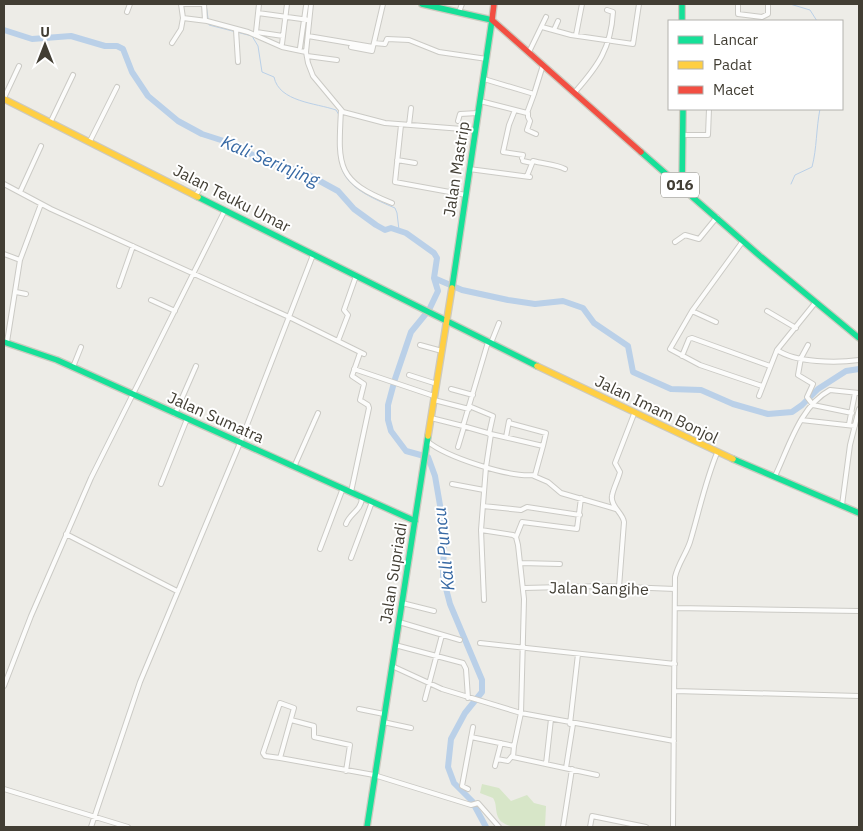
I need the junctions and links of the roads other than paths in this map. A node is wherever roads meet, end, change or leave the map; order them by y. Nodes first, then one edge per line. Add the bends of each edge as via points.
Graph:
1 (130, 4) edge
2 (180, 4) edge
3 (204, 4) edge
4 (259, 4) edge
5 (287, 4) edge
6 (311, 4) edge
7 (383, 4) edge
8 (422, 4) edge
9 (462, 4) edge
10 (639, 4) edge
11 (682, 4) edge
12 (738, 4) edge
13 (768, 4) edge
14 (494, 5) edge
15 (306, 6) dead end
16 (584, 6) edge
17 (607, 10) dead end
18 (126, 12) dead end
19 (459, 12) junction
20 (258, 13) junction
21 (183, 18) junction
22 (286, 18) junction
23 (546, 18) dead end
24 (306, 20) junction
25 (492, 20) junction
26 (682, 20) edge
27 (208, 21) junction
28 (558, 21) dead end
29 (542, 27) junction
30 (503, 28) junction
31 (554, 30) junction
32 (236, 32) junction
33 (576, 35) junction
34 (283, 36) junction
35 (308, 36) junction
36 (610, 40) junction
37 (172, 43) dead end
38 (282, 44) dead end
39 (374, 45) junction
40 (351, 47) dead end
41 (304, 52) junction
42 (529, 52) junction
43 (487, 58) junction
44 (337, 60) dead end
45 (238, 62) dead end
46 (543, 64) junction
47 (19, 66) dead end
48 (73, 75) dead end
49 (484, 79) junction
50 (116, 87) dead end
51 (575, 92) junction
52 (534, 94) junction
53 (4, 98) edge
54 (480, 100) junction
55 (411, 108) dead end
56 (342, 110) junction
57 (515, 110) junction
58 (683, 110) edge
59 (709, 110) edge
60 (478, 113) junction
61 (528, 113) junction
62 (51, 121) junction
63 (458, 121) dead end
64 (401, 124) junction
65 (409, 125) junction
66 (475, 130) junction
67 (536, 134) dead end
68 (683, 135) junction
69 (90, 141) junction
70 (41, 146) dead end
71 (396, 160) junction
72 (415, 163) dead end
73 (532, 163) junction
74 (565, 168) dead end
75 (470, 169) junction
76 (4, 184) edge
77 (682, 186) junction
78 (201, 187) dead end
79 (20, 192) junction
80 (196, 195) junction
81 (466, 195) junction
82 (392, 203) dead end
83 (42, 204) junction
84 (225, 210) junction
85 (716, 217) junction
86 (743, 241) junction
87 (675, 242) dead end
88 (133, 246) junction
89 (4, 254) edge
90 (314, 255) junction
91 (20, 260) junction
92 (193, 274) junction
93 (356, 276) junction
94 (119, 286) dead end
95 (16, 292) junction
96 (26, 294) dead end
97 (150, 300) dead end
98 (815, 303) junction
99 (175, 311) junction
100 (692, 311) junction
101 (767, 311) dead end
102 (289, 317) junction
103 (447, 322) junction
104 (716, 322) dead end
105 (499, 323) dead end
106 (796, 328) junction
107 (859, 338) edge
108 (338, 341) junction
109 (5, 342) edge
110 (490, 343) junction
111 (808, 345) dead end
112 (420, 346) dead end
113 (81, 347) dead end
114 (777, 350) junction
115 (442, 351) junction
116 (682, 356) junction
117 (801, 358) junction
118 (859, 360) edge
119 (196, 366) dead end
120 (770, 366) junction
121 (73, 367) junction
122 (354, 369) junction
123 (409, 375) dead end
124 (437, 384) junction
125 (762, 386) junction
126 (451, 389) dead end
127 (857, 393) edge
128 (132, 394) junction
129 (473, 395) junction
130 (759, 396) dead end
131 (434, 398) junction
132 (813, 405) junction
133 (469, 408) junction
134 (859, 409) edge
135 (318, 412) dead end
136 (852, 413) junction
137 (175, 414) junction
138 (634, 414) junction
139 (431, 418) junction
140 (187, 420) junction
141 (801, 420) junction
142 (849, 424) junction
143 (855, 426) junction
144 (463, 427) junction
145 (490, 434) junction
146 (506, 437) junction
147 (426, 441) junction
148 (240, 443) junction
149 (543, 446) junction
150 (458, 447) dead end
151 (717, 453) junction
152 (294, 467) junction
153 (486, 467) junction
154 (534, 476) junction
155 (775, 476) junction
156 (161, 484) dead end
157 (452, 484) dead end
158 (342, 488) junction
159 (484, 490) junction
160 (351, 492) junction
161 (362, 498) junction
162 (581, 498) junction
163 (372, 502) junction
164 (842, 505) junction
165 (483, 506) junction
166 (618, 510) junction
167 (859, 513) edge
168 (580, 515) junction
169 (415, 521) junction
170 (346, 524) dead end
171 (481, 530) junction
172 (66, 534) junction
173 (516, 537) junction
174 (320, 549) dead end
175 (351, 558) dead end
176 (521, 563) junction
177 (560, 564) dead end
178 (619, 586) junction
179 (524, 588) junction
180 (675, 589) junction
181 (177, 592) junction
182 (484, 600) dead end
183 (402, 602) junction
184 (675, 608) junction
185 (434, 611) dead end
186 (859, 611) edge
187 (399, 622) junction
188 (442, 635) junction
189 (460, 640) dead end
190 (480, 643) dead end
191 (395, 645) junction
192 (522, 648) junction
193 (578, 654) junction
194 (437, 657) junction
195 (675, 664) junction
196 (392, 666) junction
197 (430, 684) junction
198 (4, 686) edge
199 (675, 691) junction
200 (859, 696) edge
201 (468, 698) junction
202 (425, 699) dead end
203 (359, 709) dead end
204 (521, 713) junction
205 (384, 714) junction
206 (551, 719) junction
207 (291, 720) junction
208 (383, 722) junction
209 (572, 724) junction
210 (473, 727) dead end
211 (411, 728) dead end
212 (471, 737) junction
213 (674, 741) junction
214 (500, 743) junction
215 (514, 746) junction
216 (512, 756) junction
217 (280, 758) junction
218 (497, 759) junction
219 (546, 764) junction
220 (495, 766) dead end
221 (566, 768) junction
222 (572, 769) junction
223 (346, 771) junction
224 (597, 775) dead end
225 (374, 776) junction
226 (4, 789) edge
227 (468, 790) dead end
228 (96, 817) junction
229 (620, 822) junction
230 (674, 825) edge
231 (92, 827) edge
232 (128, 827) edge
233 (367, 827) edge
234 (499, 827) edge
235 (563, 827) edge
236 (590, 827) edge
237 (620, 827) edge
238 (646, 827) edge

1 - 18 street
2 - 3 street
2 - 21 street
3 - 27 street
4 - 20 street
5 - 22 street
6 - 24 street
7 - 39 street
8 - 19 main road
9 - 19 street
10 - 36 street via 634,44
11 - 26 main road
12 - 13 street via 738,14 762,17 768,14
14 - 25 main road, 016
14 - 30 main road, 016
15 - 24 street
16 - 33 street
17 - 36 street via 613,12
19 - 25 main road
20 - 22 street
20 - 34 street via 256,32
21 - 27 street
21 - 37 street
22 - 24 street
22 - 34 street
23 - 29 street
24 - 35 street
24 - 41 street
25 - 30 main road, 016
25 - 43 main road, Jalan Mastrip
27 - 32 street
28 - 31 street
29 - 31 street
29 - 42 street
30 - 42 main road, 016
31 - 33 street
32 - 41 street via 251,32 282,47
32 - 45 street
33 - 36 street
34 - 38 street
35 - 39 street
35 - 41 street
36 - 51 street via 598,64
39 - 40 street via 371,52
39 - 43 street via 384,45 386,40 409,40 439,52
41 - 44 street
41 - 56 street via 313,76
42 - 46 main road, 016
43 - 49 main road, Jalan Mastrip
46 - 51 main road, 016
46 - 52 street
47 - 53 street
48 - 62 street
49 - 52 street
49 - 54 main road, Jalan Mastrip
50 - 69 street
51 - 77 main road, 016
52 - 61 street
53 - 62 main road, Jalan Teuku Umar
54 - 57 street
54 - 60 main road, Jalan Mastrip
55 - 65 street
56 - 64 street via 366,120
56 - 82 street via 340,158 346,176 364,190
57 - 61 street
57 - 73 street via 508,125 503,152 523,155 523,160
58 - 68 main road
59 - 68 street via 708,135
60 - 63 street via 460,114
60 - 66 main road, Jalan Mastrip
61 - 67 street via 527,130
62 - 69 main road, Jalan Teuku Umar
64 - 65 street
64 - 71 street
65 - 66 street
66 - 75 main road, Jalan Mastrip
68 - 77 main road
69 - 80 main road, Jalan Teuku Umar
70 - 79 street
71 - 72 street
71 - 81 street via 396,182
73 - 74 street
73 - 75 street via 529,177
75 - 81 main road, Jalan Mastrip
76 - 79 street
77 - 85 main road, 016
78 - 80 street
79 - 83 street
80 - 84 main road, Jalan Teuku Umar
81 - 103 main road, Jalan Mastrip
83 - 88 street
83 - 91 street
84 - 90 main road, Jalan Teuku Umar
84 - 92 street
85 - 86 main road, 016
85 - 87 street via 699,239 686,235
86 - 98 main road, 016
86 - 100 street
88 - 92 street
88 - 94 street
89 - 91 street
90 - 93 main road, Jalan Teuku Umar
90 - 102 street
91 - 95 street
92 - 99 street
92 - 102 street
93 - 103 main road, Jalan Teuku Umar
93 - 108 street via 344,310 348,315
95 - 96 street
95 - 109 street
97 - 99 street
98 - 106 street
98 - 107 main road, 016
99 - 128 street
100 - 104 street
100 - 116 street via 670,347
101 - 106 street
102 - 108 street
102 - 148 street
103 - 110 main road, Jalan Imam Bonjol
103 - 115 main road, Jalan Supriadi
105 - 110 street
106 - 114 street
108 - 122 street via 362,353
109 - 121 main road, Jalan Sumatra
110 - 129 street
110 - 138 main road, Jalan Imam Bonjol
111 - 117 street
112 - 115 street
113 - 121 street
114 - 117 street via 792,358
114 - 120 street
115 - 124 main road, Jalan Supriadi
116 - 120 street via 692,338
116 - 125 street
117 - 118 street via 839,363
117 - 132 street via 798,375 813,384 808,399
119 - 137 street
120 - 125 street
121 - 128 main road, Jalan Sumatra
122 - 131 street
122 - 160 street via 352,378 364,384 360,402 370,408
123 - 124 street
124 - 131 main road, Jalan Supriadi
125 - 130 street
126 - 129 street
127 - 132 street via 830,390
127 - 136 street
128 - 137 main road, Jalan Sumatra
128 - 172 street
129 - 133 street
131 - 133 street
131 - 139 main road, Jalan Supriadi
132 - 136 street
132 - 141 street
133 - 144 street
133 - 145 street via 493,415
134 - 143 street
135 - 152 street
136 - 142 street
137 - 140 main road, Jalan Sumatra
138 - 151 main road, Jalan Imam Bonjol
138 - 166 street via 615,463 620,472 611,499
139 - 144 street
139 - 147 main road, Jalan Supriadi
140 - 148 main road, Jalan Sumatra
140 - 156 street
141 - 142 street
141 - 155 street
142 - 143 street
143 - 164 street
144 - 145 street
144 - 150 street
145 - 146 street
145 - 153 street
146 - 149 street
146 - 149 street via 509,422 546,433
147 - 153 street via 444,453
147 - 169 main road, Jalan Supriadi
148 - 152 main road, Jalan Sumatra
148 - 181 street
149 - 154 street
151 - 155 main road, Jalan Imam Bonjol
151 - 180 street via 700,499 689,544 678,565
152 - 158 main road, Jalan Sumatra
153 - 154 street
153 - 159 street
154 - 162 street via 558,491
155 - 164 main road, Jalan Imam Bonjol
157 - 159 street
158 - 160 main road, Jalan Sumatra
158 - 174 street
159 - 165 street
160 - 161 main road, Jalan Sumatra
161 - 163 main road, Jalan Sumatra
161 - 170 street via 360,507
162 - 166 street
162 - 168 street
163 - 169 main road, Jalan Sumatra
163 - 175 street
164 - 167 main road, Jalan Imam Bonjol
165 - 168 street via 520,510 527,507
165 - 171 street
166 - 178 street via 624,522
168 - 173 street via 577,529 522,522
169 - 183 main road, Jalan Supriadi
171 - 173 street
171 - 182 street
172 - 181 street
172 - 198 street
173 - 176 street
176 - 177 street
176 - 179 street
178 - 179 street, Jalan Sangihe
178 - 180 street, Jalan Sangihe
179 - 192 street
180 - 184 street
181 - 228 street via 134,699
183 - 185 street
183 - 187 main road, Jalan Supriadi
184 - 186 street
184 - 195 street
187 - 188 street
187 - 191 main road, Jalan Supriadi
188 - 189 street
188 - 194 street
190 - 192 street
191 - 194 street
191 - 196 main road, Jalan Supriadi
192 - 193 street
192 - 204 street
193 - 195 street
193 - 209 street
194 - 197 street
194 - 201 street via 463,663
195 - 199 street
196 - 197 street
196 - 205 main road, Jalan Supriadi
197 - 201 street
197 - 202 street
199 - 200 street
199 - 213 street
201 - 204 street
203 - 205 street
204 - 206 street
204 - 215 street
205 - 208 main road, Jalan Supriadi
206 - 209 street
206 - 219 street
207 - 217 street
207 - 217 street via 294,708 279,703 264,755
207 - 223 street via 314,726 314,737 350,745
208 - 211 street
208 - 225 main road, Jalan Supriadi
209 - 213 street
209 - 221 street
210 - 212 street
212 - 214 street
212 - 227 street via 462,787
213 - 230 street
214 - 215 street
214 - 218 street
215 - 216 street
216 - 218 street via 508,761
216 - 219 street
217 - 223 street
218 - 220 street
219 - 221 street
221 - 222 street
222 - 224 street
222 - 235 street
223 - 225 street
225 - 233 main road, Jalan Supriadi
225 - 234 street via 471,805 477,803
226 - 228 street
228 - 231 street
228 - 232 street
229 - 236 street via 592,816
229 - 237 street
229 - 238 street

